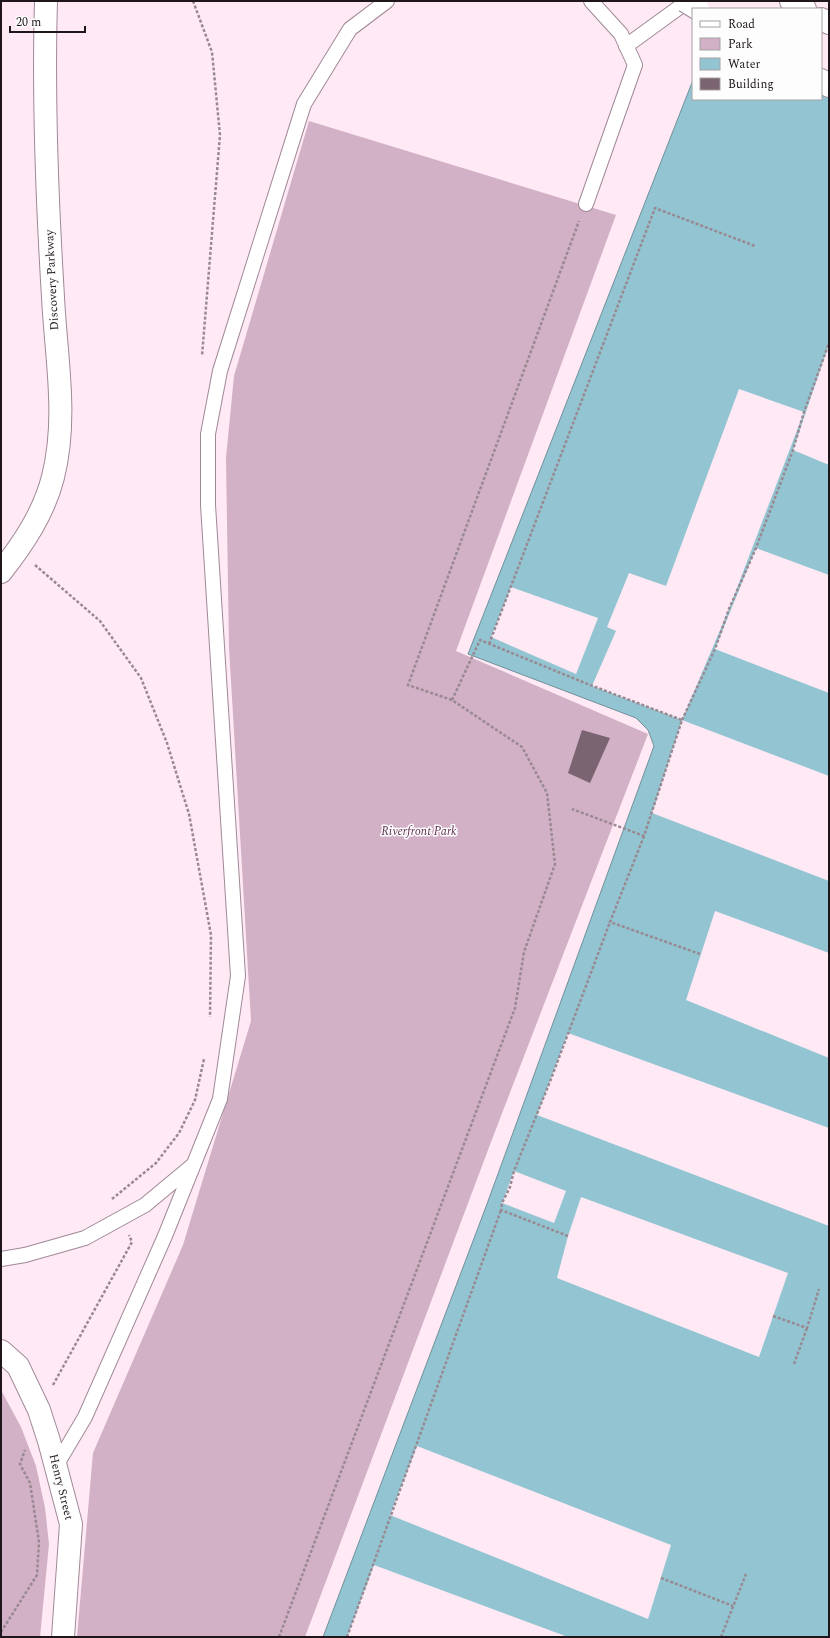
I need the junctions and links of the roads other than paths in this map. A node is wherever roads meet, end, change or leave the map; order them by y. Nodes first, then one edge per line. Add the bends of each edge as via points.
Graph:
1 (45, 1) edge
2 (387, 1) edge
3 (591, 1) edge
4 (687, 1) edge
5 (791, 1) edge
6 (697, 8) edge
7 (803, 8) edge
8 (626, 46) junction
9 (586, 204) road end
10 (1, 572) edge
11 (193, 1166) junction
12 (1, 1259) edge
13 (1, 1351) edge
14 (56, 1466) junction
15 (62, 1637) edge

1 - 10 main road, Discovery Parkway via 48,204 61,409 59,444 52,478 37,520
2 - 11 lane via 350,29 304,104 220,371 208,434 208,506 238,976 220,1098
3 - 8 lane via 621,34
4 - 6 main road, bridge
4 - 8 lane
5 - 7 main road
8 - 9 lane via 635,65
11 - 12 lane via 145,1205 84,1238 25,1255
11 - 14 lane via 165,1236 84,1417
13 - 14 main road, Henry Street via 18,1366 39,1410
14 - 15 main road, Henry Street via 71,1524

